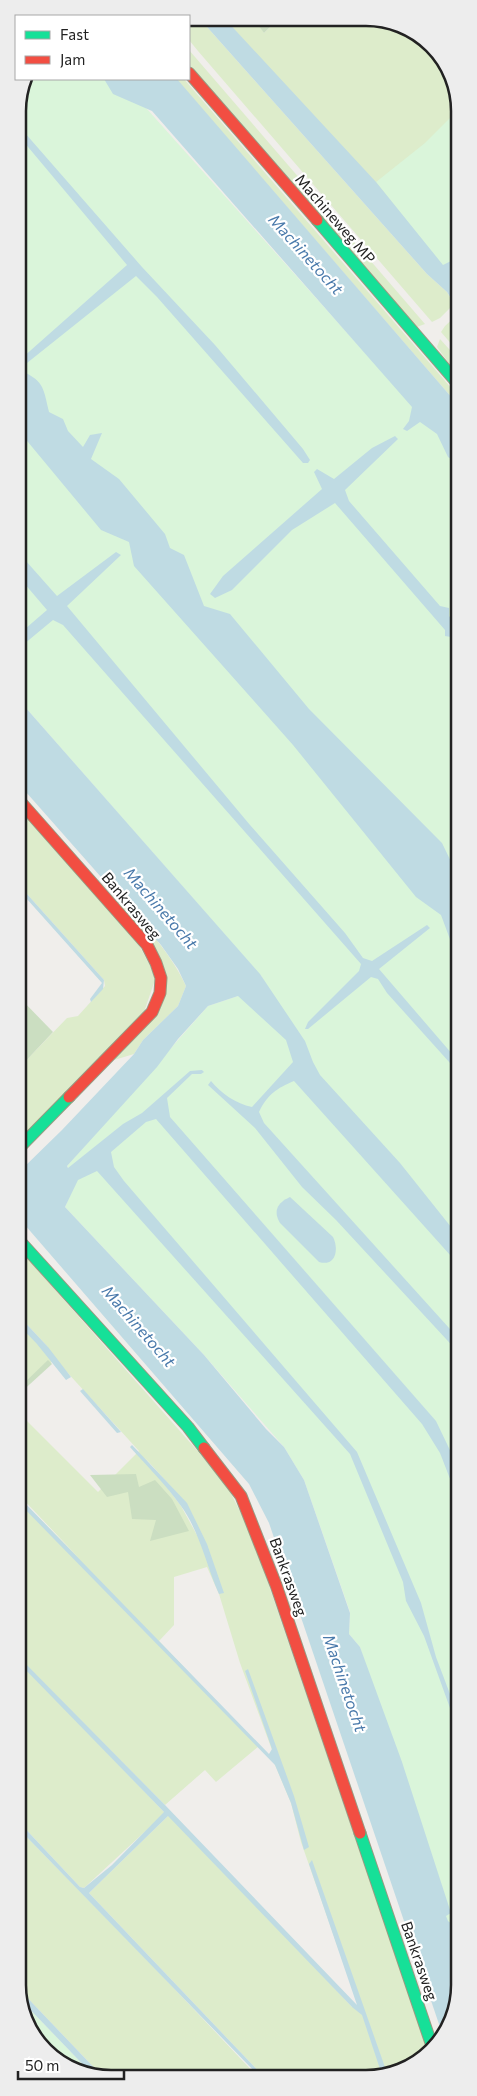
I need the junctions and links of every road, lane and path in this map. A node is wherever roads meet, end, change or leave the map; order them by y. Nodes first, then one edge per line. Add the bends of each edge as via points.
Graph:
1 (190, 75) edge
2 (451, 376) edge
3 (26, 808) edge
4 (26, 1141) edge
5 (26, 1248) edge
6 (429, 2041) edge

1 - 2 street, Machineweg MP
3 - 4 street, Bankrasweg via 147,945 160,974 162,992 152,1012
5 - 6 street, Bankrasweg via 188,1427 241,1496 276,1585

